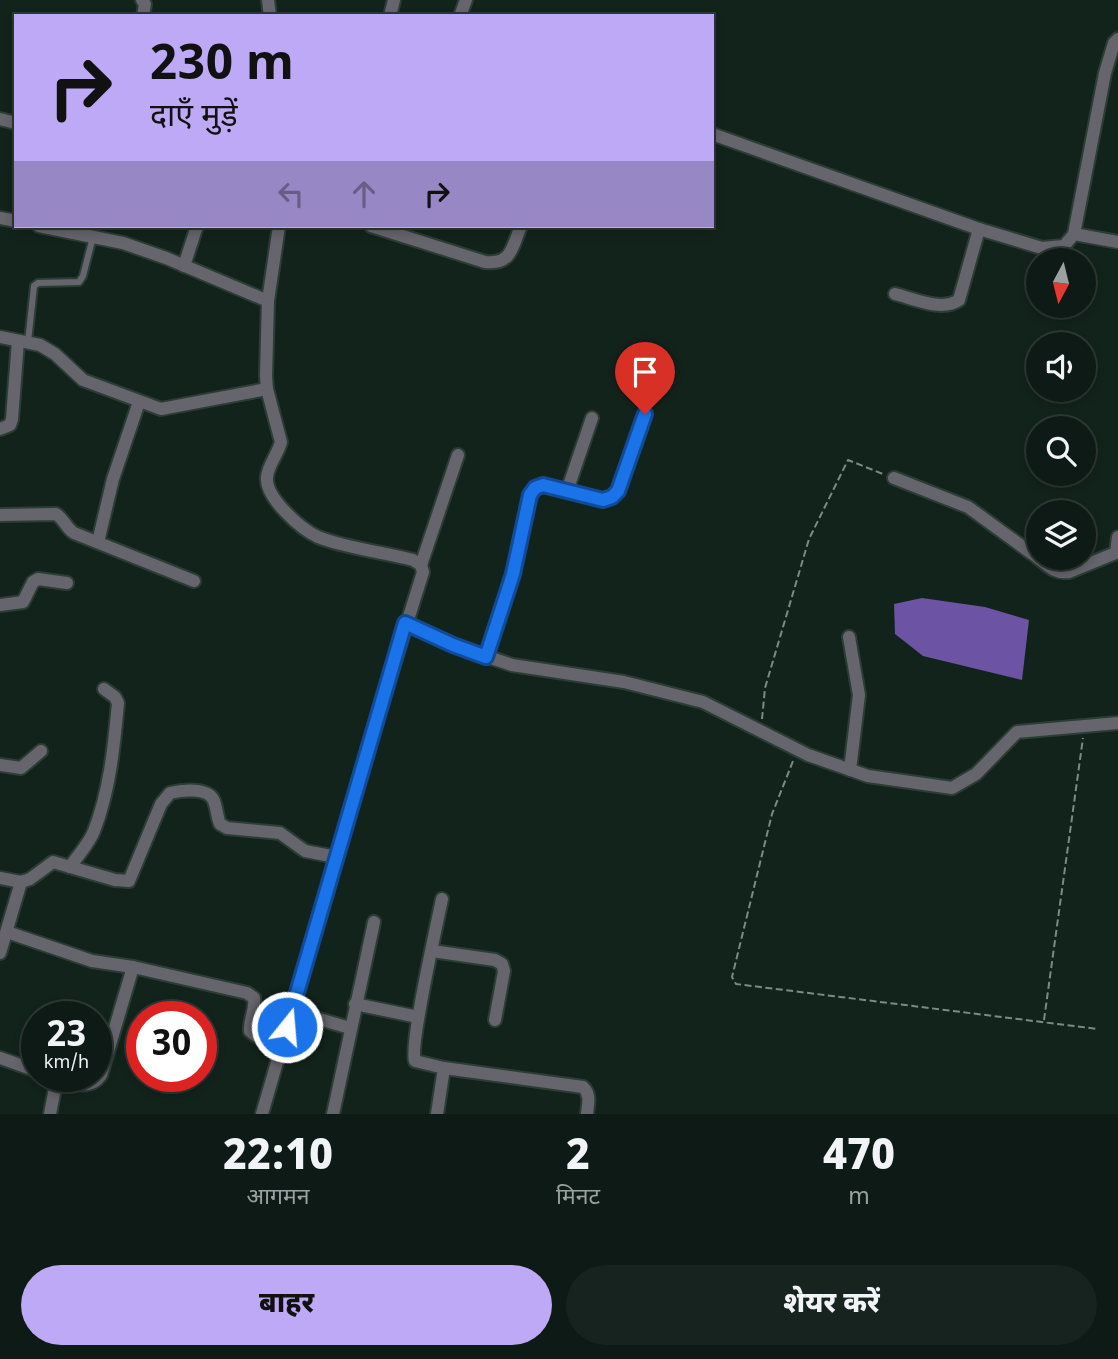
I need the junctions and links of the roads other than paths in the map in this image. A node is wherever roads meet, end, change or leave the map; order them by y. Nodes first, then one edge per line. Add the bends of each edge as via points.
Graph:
1 (1118, 40) edge
2 (714, 135) edge
3 (49, 228) edge
4 (196, 228) edge
5 (279, 228) edge
6 (377, 228) edge
7 (519, 228) edge
8 (979, 229) junction
9 (1074, 234) junction
10 (93, 237) junction
11 (1118, 242) edge
12 (184, 266) junction
13 (895, 294) dead end
14 (268, 302) junction
15 (0, 337) edge
16 (23, 342) junction
17 (267, 390) junction
18 (139, 402) junction
19 (645, 414) dead end
20 (592, 418) dead end
21 (0, 429) edge
22 (458, 455) dead end
23 (894, 478) road end
24 (567, 491) junction
25 (0, 515) edge
26 (1118, 537) edge
27 (98, 542) junction
28 (1026, 549) edge
29 (1117, 552) edge
30 (1096, 561) edge
31 (421, 565) junction
32 (1054, 570) edge
33 (1074, 570) edge
34 (194, 580) dead end
35 (67, 583) dead end
36 (0, 605) edge
37 (405, 623) junction
38 (849, 637) dead end
39 (486, 657) junction
40 (104, 689) dead end
41 (1118, 723) edge
42 (41, 751) dead end
43 (0, 765) edge
44 (850, 770) junction
45 (335, 858) junction
46 (70, 867) junction
47 (0, 878) edge
48 (21, 882) junction
49 (442, 899) dead end
50 (374, 922) dead end
51 (7, 932) junction
52 (432, 951) junction
53 (0, 953) edge
54 (133, 967) junction
55 (355, 1004) junction
56 (291, 1011) junction
57 (418, 1017) junction
58 (495, 1020) dead end
59 (350, 1028) junction
60 (112, 1038) edge
61 (282, 1042) junction
62 (0, 1058) edge
63 (21, 1065) edge
64 (444, 1068) junction
65 (52, 1092) edge
66 (50, 1114) edge
67 (262, 1114) edge
68 (332, 1114) edge
69 (438, 1114) edge
70 (587, 1114) edge

1 - 9 street via 1105,72
2 - 8 street
3 - 10 street
4 - 12 street
5 - 14 street
6 - 7 street via 499,264 507,258
8 - 9 street via 1042,248 1064,246
8 - 13 street via 959,300 941,306
9 - 11 street
10 - 12 street
10 - 16 lane via 79,282 34,286
12 - 14 street
14 - 17 street
15 - 16 street
16 - 18 street via 48,349 83,380
16 - 21 street via 12,419
17 - 18 street via 172,408
17 - 31 street via 281,443 267,483 276,503 317,536
18 - 27 street
19 - 24 street via 612,497 603,500
20 - 24 street
22 - 31 street
23 - 28 street via 968,507
24 - 39 street via 543,485 530,495 513,574
25 - 27 street via 56,514 68,530
26 - 29 street
27 - 34 street
29 - 30 street
31 - 37 street via 423,572
32 - 33 street
35 - 36 street via 38,579 23,602
37 - 39 street
37 - 45 street
38 - 44 street via 859,695
39 - 44 street via 528,669 624,682 703,702 798,750
40 - 46 street via 117,703 111,761 94,830
41 - 44 street via 1017,732 976,774 952,788
42 - 43 street via 21,768
45 - 46 street via 305,851 280,833 227,828 220,824 211,795 179,791 170,793 161,804 129,881
45 - 56 street
46 - 48 street via 53,862
47 - 48 street
48 - 51 street
49 - 52 street
50 - 55 street
51 - 53 street
51 - 54 street via 92,961
52 - 57 street
52 - 58 street via 502,964
54 - 60 street
54 - 61 street via 247,993 255,1006 250,1031
55 - 57 street
55 - 59 street
56 - 59 street
56 - 61 street
57 - 64 street via 413,1058 420,1064
59 - 68 street
61 - 67 street
62 - 63 street
64 - 69 street
64 - 70 street via 583,1087 588,1096
65 - 66 street

